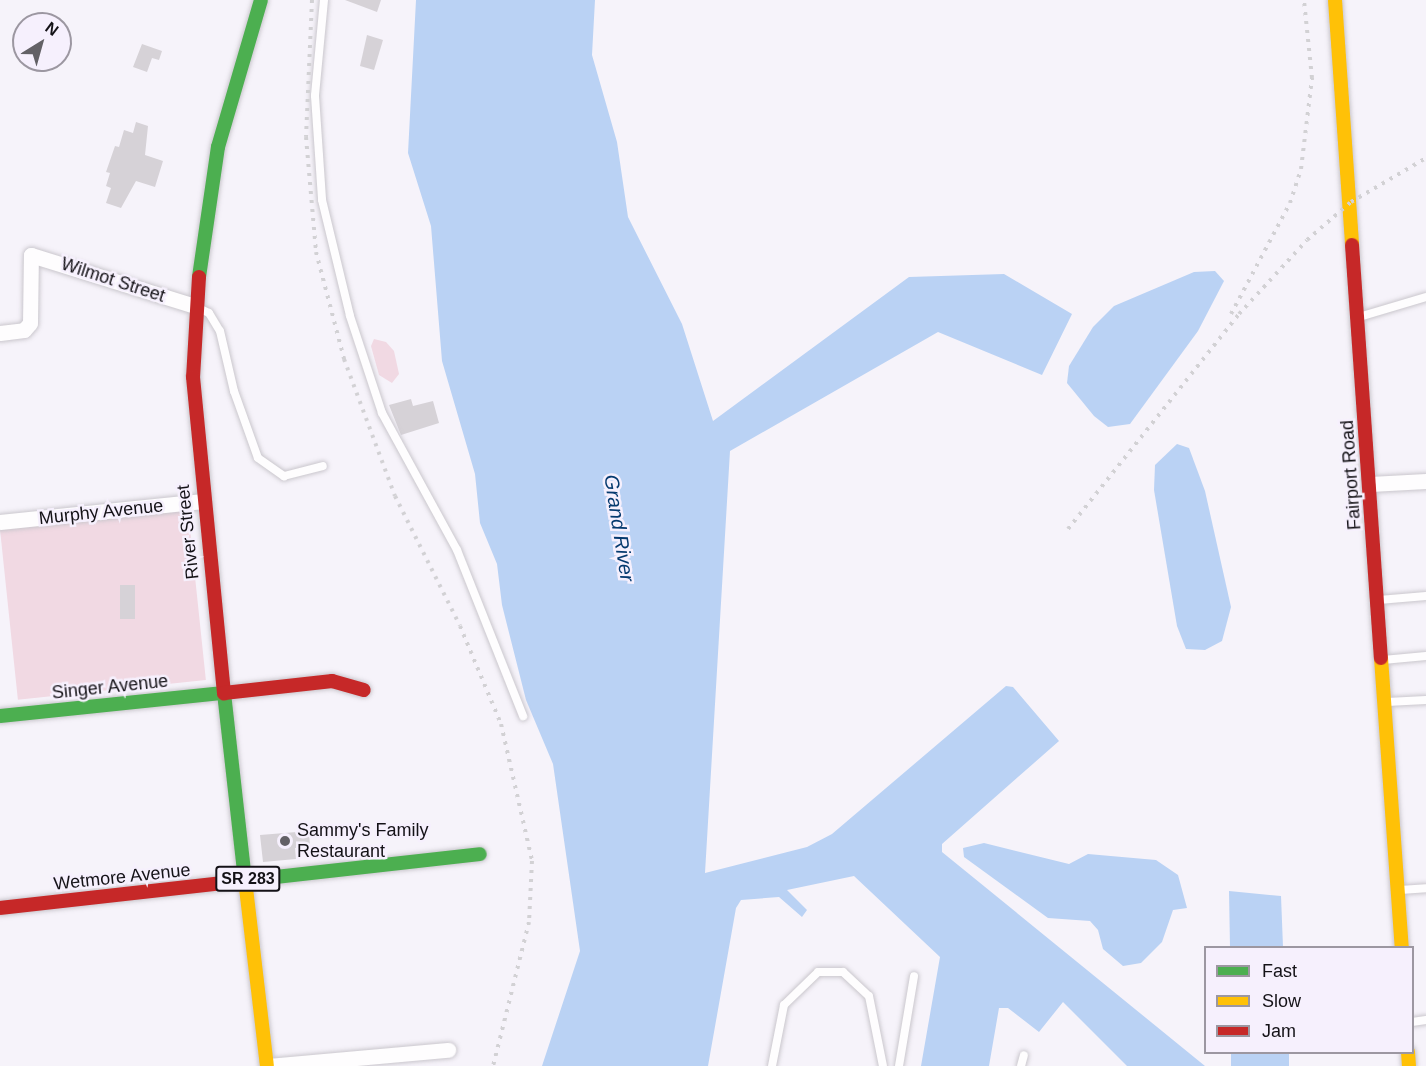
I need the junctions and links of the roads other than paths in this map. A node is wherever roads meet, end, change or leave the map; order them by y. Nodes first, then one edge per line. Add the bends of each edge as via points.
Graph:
1 (261, 0) edge
2 (324, 0) edge
3 (1335, 0) edge
4 (1426, 297) edge
5 (195, 306) junction
6 (1359, 317) junction
7 (0, 333) edge
8 (323, 466) dead end
9 (1426, 482) edge
10 (1370, 484) junction
11 (203, 501) junction
12 (0, 522) edge
13 (1426, 596) edge
14 (1377, 600) junction
15 (1426, 656) edge
16 (1381, 660) junction
17 (364, 690) dead end
18 (224, 693) junction
19 (1426, 700) edge
20 (1387, 702) junction
21 (0, 716) edge
22 (523, 716) dead end
23 (480, 854) dead end
24 (248, 881) junction
25 (1426, 888) edge
26 (1398, 890) junction
27 (0, 908) edge
28 (1402, 946) edge
29 (914, 976) dead end
30 (448, 1050) dead end
31 (1024, 1055) dead end
32 (267, 1066) edge
33 (772, 1066) edge
34 (883, 1066) edge
35 (899, 1066) edge
36 (1021, 1066) edge

1 - 5 street, River Street via 218,147
2 - 22 lane via 315,96 322,200 350,316 382,413 457,550
3 - 6 street, Fairport Road
4 - 6 lane
5 - 7 street, Wilmot Street via 31,255 30,323 24,330
5 - 8 lane via 209,313 220,331 234,391 258,458 284,476
5 - 11 street, River Street via 193,377
6 - 10 street, Fairport Road
9 - 10 street
10 - 14 street, Fairport Road
11 - 12 street, Murphy Avenue
11 - 18 street, River Street
13 - 14 lane
14 - 16 street, Fairport Road
15 - 16 lane
16 - 20 street, Fairport Road
17 - 18 street, Singer Avenue via 332,681
18 - 21 street, Singer Avenue
18 - 24 street, River Street / SR 283
19 - 20 lane
20 - 26 street, Fairport Road
23 - 24 street, Wetmore Avenue
24 - 27 street, Wetmore Avenue
24 - 32 street, River Street / SR 283
25 - 26 lane
26 - 28 street, Fairport Road
29 - 35 lane
30 - 32 street
31 - 36 lane
33 - 34 lane via 784,1005 818,972 843,972 869,996

